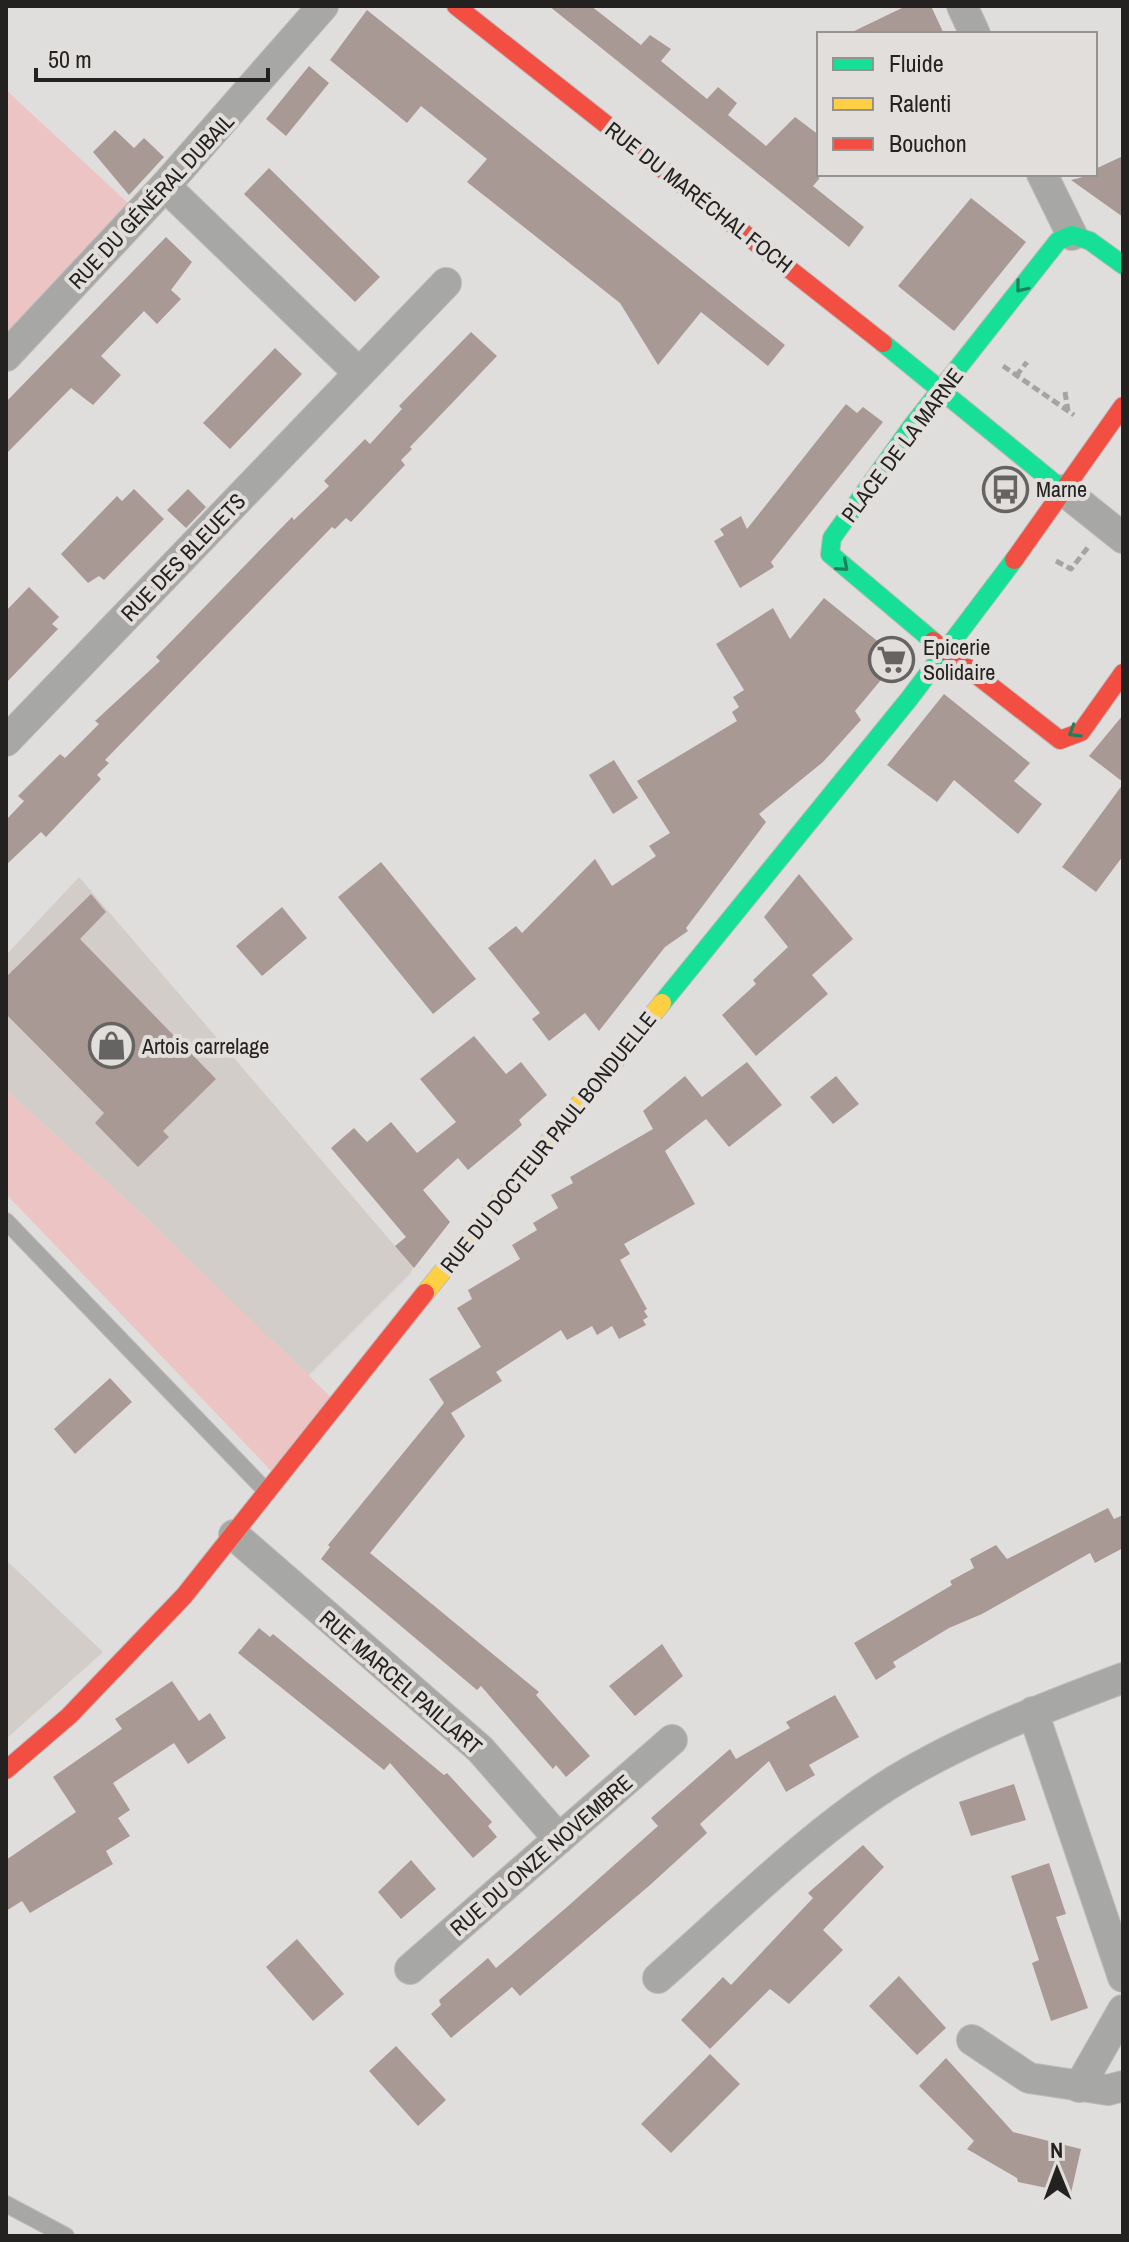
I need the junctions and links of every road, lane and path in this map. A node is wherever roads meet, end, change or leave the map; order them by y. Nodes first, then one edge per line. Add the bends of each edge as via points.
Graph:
1 (323, 6) edge
2 (456, 6) edge
3 (962, 6) edge
4 (974, 32) edge
5 (1043, 176) edge
6 (165, 186) junction
7 (1072, 235) junction
8 (1123, 265) edge
9 (446, 283) dead end
10 (977, 347) junction
11 (6, 356) edge
12 (1027, 362) dead end
13 (359, 373) junction
14 (1016, 376) junction
15 (941, 390) junction
16 (1065, 392) dead end
17 (1123, 406) edge
18 (1068, 412) junction
19 (1106, 430) junction
20 (1063, 490) junction
21 (1123, 538) edge
22 (946, 651) junction
23 (1123, 673) edge
24 (6, 741) edge
25 (6, 1221) edge
26 (267, 1492) junction
27 (234, 1535) junction
28 (1123, 1678) edge
29 (1033, 1712) junction
30 (672, 1740) dead end
31 (6, 1770) edge
32 (559, 1839) junction
33 (410, 1969) dead end
34 (1123, 1977) edge
35 (658, 1978) dead end
36 (1123, 2010) edge
37 (972, 2040) dead end
38 (1123, 2086) edge
39 (1079, 2087) junction
40 (6, 2204) edge
41 (66, 2236) edge

1 - 6 street, RUE DU GÉNÉRAL DUBAIL
2 - 15 street, RUE DU MARÉCHAL FOCH
3 - 4 street
5 - 7 street
6 - 11 street, RUE DU GÉNÉRAL DUBAIL
6 - 13 street
7 - 8 street
7 -> 10 street, PLACE DE LA MARNE via 1058,241
9 - 13 street, RUE DES BLEUETS
10 - 14 path
10 - 15 street, PLACE DE LA MARNE
12 - 14 path
13 - 24 street, RUE DES BLEUETS
14 - 18 path
15 - 20 street, RUE DU MARÉCHAL FOCH
15 -> 22 street, PLACE DE LA MARNE via 832,538 830,554
16 - 18 path
17 - 19 street, RUE DU DOCTEUR PAUL BONDUELLE
18 - 19 path
19 - 20 street, RUE DU DOCTEUR PAUL BONDUELLE
20 - 21 street
20 - 22 street, RUE DU DOCTEUR PAUL BONDUELLE
23 -> 22 street, PLACE DE LA MARNE via 1081,732 1060,740
22 - 26 street, RUE DU DOCTEUR PAUL BONDUELLE
25 - 26 lane
26 - 27 street, RUE DU DOCTEUR PAUL BONDUELLE
27 - 31 street, RUE DU DOCTEUR PAUL BONDUELLE via 125,1661
27 - 32 street, RUE MARCEL PAILLART via 480,1749
28 - 29 street
29 - 34 street
29 - 35 street via 895,1780 803,1850
30 - 32 street, RUE DU ONZE NOVEMBRE
32 - 33 street, RUE DU ONZE NOVEMBRE
36 - 39 street
37 - 39 street via 1029,2078
38 - 39 street
40 - 41 lane

